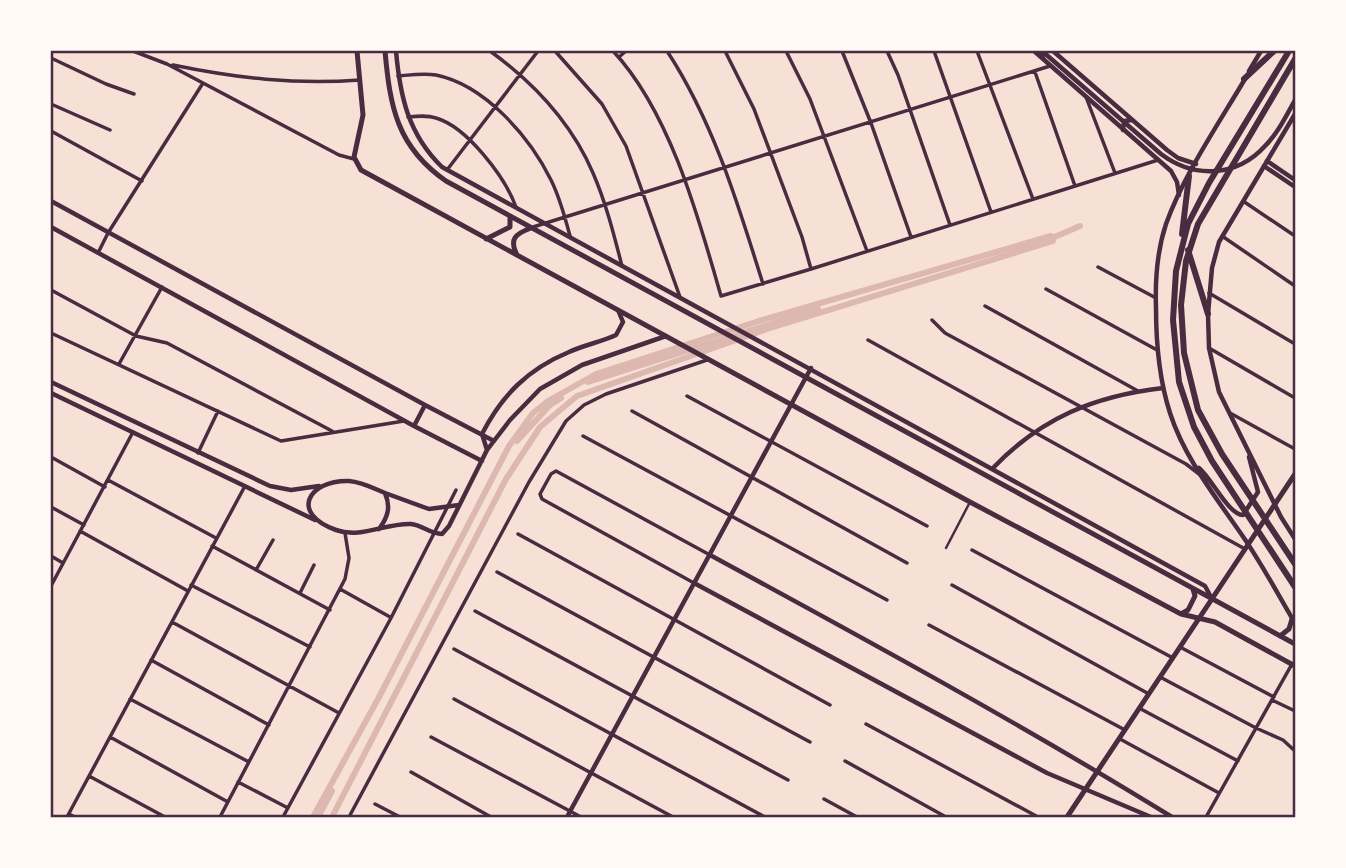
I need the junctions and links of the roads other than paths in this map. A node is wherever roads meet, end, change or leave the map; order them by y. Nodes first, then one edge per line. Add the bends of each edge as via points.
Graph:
1 (54, 51) edge
2 (133, 51) edge
3 (357, 51) edge
4 (385, 51) edge
5 (396, 51) edge
6 (490, 51) edge
7 (538, 51) edge
8 (555, 51) edge
9 (613, 51) edge
10 (626, 51) edge
11 (667, 51) edge
12 (725, 51) edge
13 (786, 51) edge
14 (842, 51) edge
15 (887, 51) edge
16 (934, 51) edge
17 (977, 51) edge
18 (1038, 51) edge
19 (1053, 51) edge
20 (1261, 51) edge
21 (1273, 51) edge
22 (1289, 51) edge
23 (51, 56) edge
24 (619, 57) junction
25 (1295, 59) edge
26 (167, 64) junction
27 (1051, 66) junction
28 (1034, 72) junction
29 (520, 74) junction
30 (398, 76) junction
31 (1244, 79) junction
32 (360, 80) junction
33 (203, 83) junction
34 (991, 85) junction
35 (134, 94) dead end
36 (1086, 96) junction
37 (950, 98) junction
38 (1295, 100) edge
39 (51, 104) edge
40 (495, 107) junction
41 (911, 110) junction
42 (1122, 111) junction
43 (1295, 114) edge
44 (408, 117) junction
45 (1111, 119) junction
46 (1133, 120) junction
47 (871, 123) junction
48 (1293, 124) edge
49 (110, 130) dead end
50 (1124, 130) junction
51 (51, 131) edge
52 (824, 137) junction
53 (469, 141) junction
54 (770, 154) junction
55 (354, 159) junction
56 (1158, 160) junction
57 (1265, 163) junction
58 (1196, 164) junction
59 (724, 168) junction
60 (447, 170) junction
61 (1115, 173) junction
62 (1189, 177) junction
63 (1295, 180) edge
64 (142, 181) junction
65 (683, 181) junction
66 (1075, 186) junction
67 (1295, 187) edge
68 (644, 193) junction
69 (1179, 195) junction
70 (1033, 199) junction
71 (51, 201) edge
72 (1243, 201) junction
73 (605, 205) junction
74 (516, 207) junction
75 (991, 212) junction
76 (510, 216) junction
77 (564, 217) junction
78 (545, 223) junction
79 (950, 225) junction
80 (51, 227) edge
81 (531, 228) junction
82 (108, 233) junction
83 (1222, 236) junction
84 (1295, 236) edge
85 (911, 237) junction
86 (570, 238) junction
87 (486, 239) junction
88 (1181, 245) junction
89 (1188, 250) junction
90 (867, 251) junction
91 (98, 253) junction
92 (517, 256) junction
93 (622, 266) junction
94 (1098, 267) dead end
95 (811, 270) junction
96 (763, 284) junction
97 (162, 286) junction
98 (1295, 286) edge
99 (1046, 289) dead end
100 (51, 290) edge
101 (1209, 293) junction
102 (1156, 298) junction
103 (681, 299) junction
104 (985, 306) dead end
105 (617, 310) junction
106 (1208, 314) junction
107 (932, 320) dead end
108 (51, 333) edge
109 (136, 336) junction
110 (666, 336) junction
111 (868, 340) dead end
112 (1295, 344) edge
113 (1209, 348) junction
114 (1157, 350) junction
115 (706, 358) junction
116 (119, 365) junction
117 (811, 368) junction
118 (805, 378) junction
119 (51, 382) edge
120 (1163, 388) junction
121 (69, 391) junction
122 (1138, 391) junction
123 (51, 393) edge
124 (687, 396) dead end
125 (1295, 398) edge
126 (65, 400) junction
127 (90, 401) junction
128 (425, 405) junction
129 (791, 405) junction
130 (1081, 407) junction
131 (85, 410) junction
132 (218, 411) junction
133 (632, 411) dead end
134 (1226, 411) junction
135 (405, 421) junction
136 (414, 426) junction
137 (134, 432) junction
138 (333, 432) junction
139 (1033, 432) junction
140 (482, 434) junction
141 (583, 436) dead end
142 (494, 440) junction
143 (771, 441) junction
144 (1245, 447) junction
145 (1295, 449) edge
146 (487, 450) junction
147 (198, 453) junction
148 (51, 457) edge
149 (482, 461) junction
150 (1195, 464) junction
151 (993, 468) junction
152 (1295, 474) edge
153 (1201, 475) junction
154 (751, 478) junction
155 (108, 480) junction
156 (244, 486) junction
157 (320, 486) junction
158 (105, 487) junction
159 (456, 490) dead end
160 (385, 493) junction
161 (970, 502) junction
162 (460, 505) junction
163 (1275, 505) junction
164 (51, 507) edge
165 (447, 507) junction
166 (731, 516) junction
167 (318, 522) junction
168 (84, 525) junction
169 (927, 526) dead end
170 (379, 529) junction
171 (80, 531) junction
172 (345, 532) junction
173 (434, 533) junction
174 (518, 534) dead end
175 (216, 538) junction
176 (1295, 539) edge
177 (273, 540) dead end
178 (212, 546) junction
179 (1247, 547) junction
180 (946, 548) dead end
181 (972, 550) dead end
182 (710, 555) junction
183 (51, 556) edge
184 (63, 563) junction
185 (907, 563) dead end
186 (1295, 564) edge
187 (314, 565) dead end
188 (256, 570) junction
189 (497, 572) dead end
190 (694, 583) junction
191 (191, 585) junction
192 (952, 585) dead end
193 (51, 586) edge
194 (1295, 587) edge
195 (340, 589) junction
196 (1193, 589) junction
197 (188, 591) junction
198 (300, 593) junction
199 (1212, 599) junction
200 (887, 600) dead end
201 (330, 610) junction
202 (475, 611) dead end
203 (1181, 614) junction
204 (391, 618) junction
205 (1198, 619) junction
206 (674, 620) junction
207 (1294, 621) edge
208 (172, 622) junction
209 (929, 625) dead end
210 (1280, 636) junction
211 (1295, 644) edge
212 (310, 647) junction
213 (1180, 647) junction
214 (454, 649) dead end
215 (654, 658) junction
216 (1173, 658) junction
217 (151, 660) junction
218 (1294, 665) edge
219 (1160, 677) junction
220 (289, 686) junction
221 (1149, 694) junction
222 (633, 696) junction
223 (1273, 698) junction
224 (130, 699) junction
225 (454, 699) dead end
226 (830, 705) dead end
227 (1139, 708) junction
228 (1295, 711) edge
229 (339, 713) junction
230 (866, 724) dead end
231 (268, 725) junction
232 (1256, 729) junction
233 (1125, 730) junction
234 (612, 734) junction
235 (110, 736) junction
236 (431, 737) dead end
237 (1119, 738) junction
238 (810, 743) dead end
239 (1295, 751) edge
240 (845, 761) dead end
241 (1238, 761) junction
242 (249, 762) junction
243 (1097, 771) junction
244 (411, 772) dead end
245 (591, 773) junction
246 (89, 776) junction
247 (788, 780) dead end
248 (238, 782) junction
249 (1085, 790) junction
250 (1219, 793) junction
251 (824, 799) dead end
252 (228, 802) junction
253 (375, 804) dead end
254 (288, 808) junction
255 (570, 811) junction
256 (68, 815) edge
257 (75, 817) edge
258 (165, 817) edge
259 (220, 817) edge
260 (283, 817) edge
261 (349, 817) edge
262 (400, 817) edge
263 (491, 817) edge
264 (567, 817) edge
265 (581, 817) edge
266 (673, 817) edge
267 (765, 817) edge
268 (857, 817) edge
269 (946, 817) edge
270 (1038, 817) edge
271 (1067, 817) edge
272 (1151, 817) edge
273 (1172, 817) edge
274 (1206, 817) edge

1 - 23 street
2 - 26 street
3 - 32 main road
4 - 76 main road via 391,102 410,148 446,181
5 - 30 street
6 - 29 street
7 - 29 street
8 - 68 street via 602,104 626,146
9 - 24 street
10 - 24 street
11 - 59 street via 693,93
12 - 54 street
13 - 52 street
14 - 47 street
15 - 41 street
16 - 37 street
17 - 34 street
18 - 27 street
18 - 38 street via 1167,158 1205,172 1234,168 1258,154
19 - 42 street
20 - 31 street
21 - 31 highway
22 - 88 highway via 1209,183
23 - 35 street
24 - 65 street via 661,122
25 - 89 highway via 1207,205
26 - 32 street via 272,82
26 - 33 street
27 - 28 street
27 - 36 street
28 - 34 street
28 - 66 street
29 - 40 street
29 - 73 street via 578,143
30 - 40 street via 451,79
30 - 44 street
31 - 58 street
32 - 55 main road via 363,115
33 - 55 street
33 - 64 street
34 - 37 street
34 - 70 street
36 - 45 street
36 - 61 street
37 - 41 street
37 - 75 street
39 - 49 street
40 - 53 street
40 - 77 street via 542,163
41 - 47 street
41 - 79 street
42 - 45 street via 1119,118
42 - 46 street
43 - 48 street
44 - 53 street via 445,121
44 - 60 street via 418,139
45 - 50 street
46 - 50 street via 1124,121
46 - 58 street via 1178,158
47 - 52 street
47 - 85 street
48 - 57 street
50 - 56 street
51 - 64 street
52 - 54 street
52 - 90 street
53 - 60 street
53 - 74 street via 503,181
54 - 59 street
54 - 95 street
55 - 87 main road via 361,170
56 - 61 street
56 - 69 street via 1174,175
57 - 63 street
57 - 67 street
57 - 72 street
58 - 62 street
59 - 65 street
59 - 96 street
60 - 74 street
61 - 66 street
62 - 69 street
62 - 88 highway
64 - 82 street
65 - 68 street
65 - 96 street via 721,296
66 - 70 street
68 - 73 street
68 - 103 street
69 - 102 street via 1160,246
70 - 75 street
71 - 82 street
72 - 83 street
72 - 84 street
73 - 77 street
73 - 93 street
74 - 78 street
75 - 79 street
76 - 81 main road
76 - 87 main road via 510,227
77 - 78 street
77 - 86 street
78 - 81 street
78 - 86 street
79 - 85 street
80 - 91 street
81 - 92 main road via 513,239
81 - 118 main road
82 - 91 street
82 - 128 street
83 - 98 street
83 - 101 street
85 - 90 street
86 - 93 street
87 - 92 main road
88 - 194 highway via 1173,304 1177,371 1189,416 1212,461
89 - 106 highway
89 - 186 highway via 1181,305 1186,368 1198,410
90 - 95 street
91 - 97 street
92 - 105 main road
93 - 103 street
94 - 102 street
95 - 96 street
97 - 109 street
97 - 135 street
99 - 114 street
100 - 109 street
101 - 106 street
101 - 112 street
102 - 114 street
103 - 117 street
104 - 122 street
105 - 110 main road
105 - 140 street via 623,322 616,335 537,367 508,395
106 - 113 street
107 - 130 street via 945,333
108 - 116 street
109 - 116 street
109 - 138 street via 167,342
110 - 115 main road
110 - 142 street via 567,372 540,389
111 - 139 street
113 - 125 street
113 - 134 street
114 - 120 street
115 - 129 main road
115 - 261 street via 606,394 566,421
116 - 132 street
117 - 118 street
117 - 151 street
118 - 129 street
118 - 196 main road
119 - 121 street
120 - 122 street
120 - 150 street via 1174,425
121 - 126 street
121 - 127 street
122 - 130 street
123 - 126 street
124 - 143 street
126 - 131 street
127 - 131 street
127 - 147 street
128 - 136 street
128 - 140 street
129 - 143 street
129 - 161 main road
130 - 139 street
130 - 153 street
131 - 137 street
132 - 138 street via 275,439
132 - 147 street
133 - 154 street
134 - 144 street
134 - 145 street
135 - 136 street
135 - 138 street
136 - 149 street
137 - 155 street
137 - 156 street
139 - 151 street
139 - 179 street
140 - 142 street
140 - 146 street
141 - 166 street
142 - 146 street
143 - 154 street
143 - 169 street
144 - 150 street via 1258,492 1243,515 1233,513 1208,475
144 - 163 street
146 - 149 street
147 - 157 street via 280,489
148 - 158 street
149 - 162 street
150 - 153 street
151 - 199 street via 1205,586
152 - 163 main road
153 - 179 street
154 - 166 street
154 - 185 street
155 - 158 street
155 - 175 street
156 - 167 street
156 - 175 street
157 - 160 street via 348,481
157 - 167 street via 308,502
158 - 168 street
159 - 165 street
160 - 165 street via 429,509
160 - 170 street via 388,514
161 - 180 street
161 - 203 main road
162 - 165 street
162 - 173 street via 445,531
163 - 176 street
163 - 179 main road
164 - 168 street
165 - 173 street
166 - 182 street
166 - 200 street
167 - 172 street
168 - 171 street
170 - 172 street
170 - 173 street via 412,524
171 - 184 street
171 - 197 street
172 - 195 street via 348,568
173 - 204 street
174 - 206 street
175 - 178 street
177 - 188 street
178 - 188 street
178 - 191 street
179 - 199 main road
179 - 207 street
181 - 216 street
182 - 190 street
182 - 190 street via 556,471 545,484 542,499
182 - 243 street
183 - 184 street
184 - 193 street
187 - 198 street
188 - 198 street
189 - 215 street
190 - 206 street
190 - 249 street
191 - 197 street
191 - 212 street
192 - 221 street
195 - 201 street
195 - 204 street
196 - 199 main road
196 - 203 main road via 1195,596
197 - 208 street
198 - 201 street
199 - 205 main road
199 - 210 main road
201 - 212 street
202 - 222 street
203 - 205 main road
204 - 229 street
205 - 213 main road
205 - 218 main road via 1215,622
206 - 215 street
206 - 226 street
207 - 210 main road
208 - 217 street
208 - 220 street
209 - 233 street
210 - 211 main road
212 - 220 street
213 - 216 main road
213 - 223 street
214 - 234 street
215 - 222 street
215 - 238 street
216 - 219 main road
217 - 224 street
217 - 231 street
218 - 223 street
219 - 221 main road
219 - 232 street
220 - 229 street
220 - 231 street
221 - 227 main road
222 - 234 street
222 - 247 street
223 - 228 street
223 - 232 street
224 - 235 street
224 - 242 street
225 - 245 street
227 - 233 main road
227 - 241 street
229 - 254 street
230 - 270 street
231 - 242 street
232 - 239 street via 1283,740
232 - 241 street
233 - 237 main road
234 - 245 street
234 - 267 street
235 - 246 street
235 - 252 street
236 - 255 street
237 - 243 main road
237 - 250 street
240 - 269 street
241 - 250 street
242 - 248 street
243 - 249 main road
243 - 273 street
244 - 263 street
245 - 255 street
245 - 266 street
246 - 256 street
246 - 258 street
248 - 252 street
248 - 254 street
249 - 271 main road
249 - 272 street
250 - 274 street
251 - 268 street
252 - 259 street
253 - 262 street
254 - 260 street
255 - 264 street
255 - 265 street
256 - 257 street

